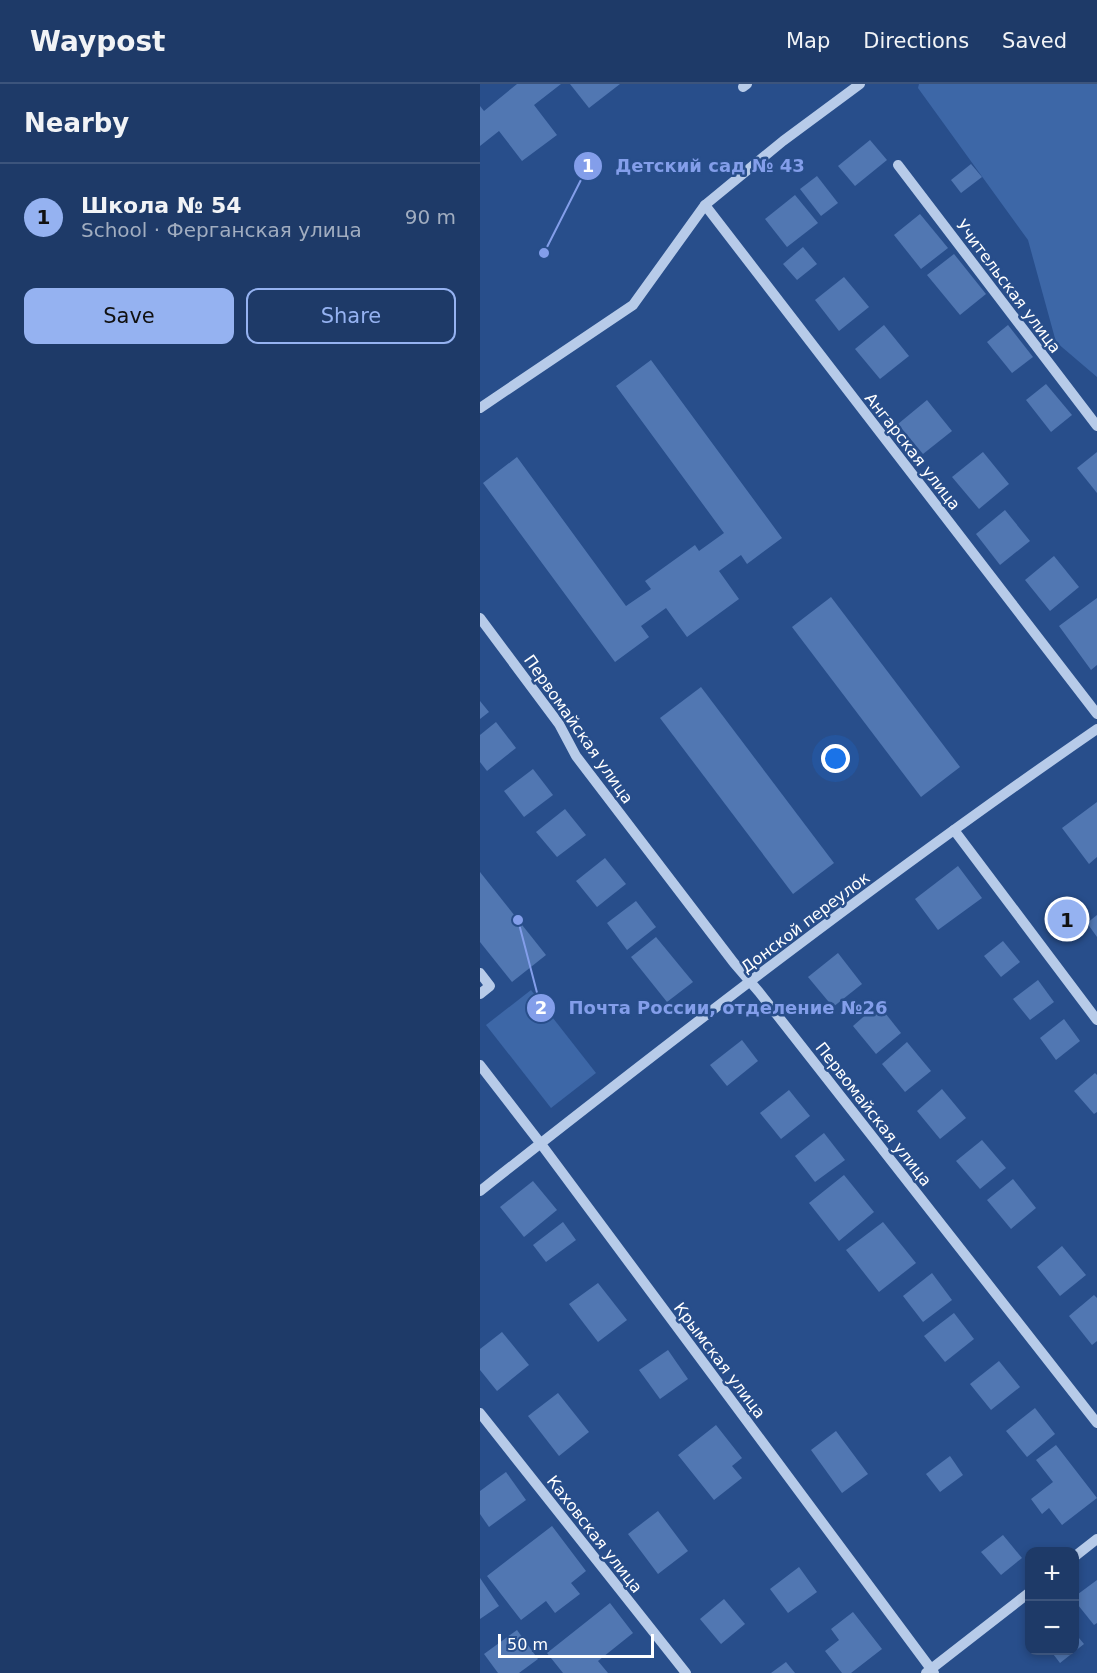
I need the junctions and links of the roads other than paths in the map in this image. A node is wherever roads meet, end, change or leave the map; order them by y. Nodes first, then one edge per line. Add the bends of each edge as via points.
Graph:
1 (860, 84) edge
2 (898, 165) dead end
3 (705, 206) junction
4 (480, 408) edge
5 (1097, 426) edge
6 (480, 618) edge
7 (1097, 714) edge
8 (1097, 729) edge
9 (954, 830) junction
10 (480, 973) edge
11 (750, 981) junction
12 (480, 994) edge
13 (1097, 1020) edge
14 (480, 1065) edge
15 (541, 1144) junction
16 (480, 1191) edge
17 (480, 1413) edge
18 (1097, 1423) edge
19 (1097, 1539) edge
20 (1079, 1553) edge
21 (1025, 1595) edge
22 (930, 1672) edge
23 (686, 1673) edge

1 - 3 street
2 - 5 street, Учительская улица
3 - 4 street via 633,305
3 - 7 street, Ангарская улица
6 - 11 street, Первомайская улица via 559,723 576,756
8 - 9 street, Донской переулок
9 - 11 street, Донской переулок
9 - 13 street
10 - 12 street via 490,986
11 - 15 street, Донской переулок
11 - 18 street, Первомайская улица
14 - 15 street, Крымская улица
15 - 16 street, Донской переулок
15 - 22 street, Крымская улица
17 - 23 street, Каховская улица
19 - 20 street
21 - 22 street

